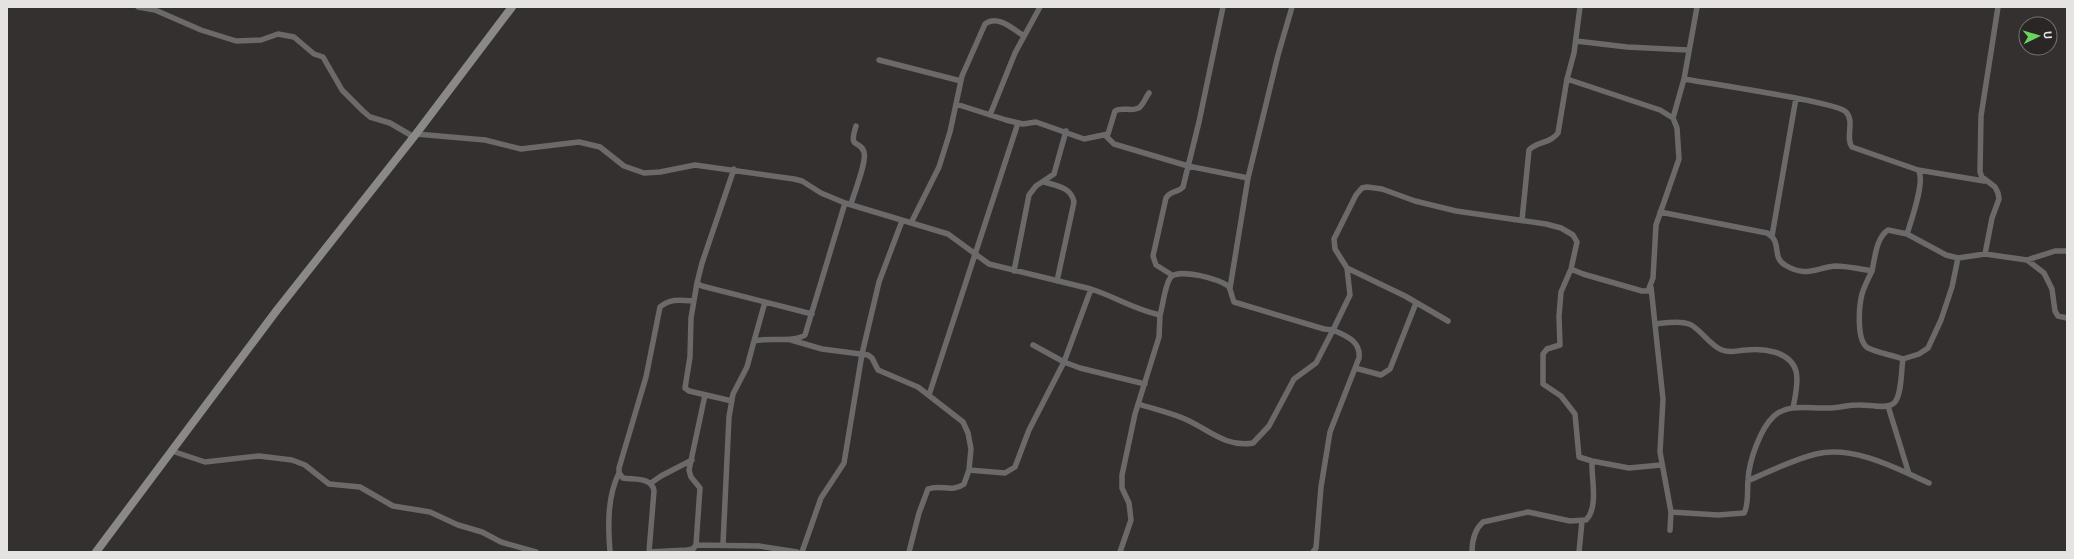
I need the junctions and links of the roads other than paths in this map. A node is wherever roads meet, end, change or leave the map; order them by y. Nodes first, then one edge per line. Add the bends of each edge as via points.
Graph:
1 (138, 7) edge
2 (512, 7) edge
3 (1040, 7) edge
4 (1223, 7) edge
5 (1292, 7) edge
6 (1580, 7) edge
7 (1697, 7) edge
8 (1998, 7) edge
9 (1024, 36) junction
10 (1576, 41) junction
11 (1688, 50) junction
12 (879, 60) dead end
13 (1567, 79) junction
14 (1684, 79) junction
15 (961, 81) junction
16 (1149, 93) dead end
17 (1796, 98) junction
18 (956, 104) junction
19 (990, 115) junction
20 (1673, 118) junction
21 (1018, 123) junction
22 (856, 126) dead end
23 (1066, 131) junction
24 (415, 135) junction
25 (1105, 135) junction
26 (1188, 166) junction
27 (734, 169) junction
28 (1918, 170) junction
29 (1248, 178) junction
30 (1986, 181) junction
31 (1044, 182) junction
32 (848, 204) junction
33 (1660, 212) junction
34 (902, 220) junction
35 (1522, 220) junction
36 (911, 223) junction
37 (1907, 234) junction
38 (1772, 236) junction
39 (2067, 251) edge
40 (975, 254) junction
41 (1985, 254) junction
42 (1958, 258) junction
43 (2027, 260) junction
44 (1347, 268) junction
45 (1571, 269) junction
46 (1014, 271) junction
47 (1872, 271) junction
48 (1172, 275) junction
49 (1057, 281) junction
50 (697, 283) junction
51 (1651, 287) junction
52 (1230, 288) junction
53 (1091, 289) junction
54 (694, 301) junction
55 (765, 302) junction
56 (1416, 303) junction
57 (812, 314) junction
58 (1160, 315) junction
59 (2067, 318) edge
60 (1448, 321) dead end
61 (1655, 324) junction
62 (1333, 330) junction
63 (789, 340) junction
64 (754, 341) junction
65 (1033, 344) dead end
66 (862, 354) junction
67 (1903, 359) junction
68 (1064, 362) junction
69 (1355, 368) junction
70 (1145, 384) junction
71 (705, 395) junction
72 (929, 395) junction
73 (732, 401) junction
74 (1138, 404) junction
75 (1888, 406) junction
76 (1793, 408) junction
77 (172, 452) junction
78 (692, 460) junction
79 (1592, 461) junction
80 (1661, 465) junction
81 (969, 470) junction
82 (619, 473) junction
83 (1909, 474) junction
84 (1748, 481) junction
85 (651, 483) junction
86 (1929, 483) dead end
87 (1671, 512) junction
88 (1582, 521) junction
89 (1670, 530) dead end
90 (696, 544) junction
91 (723, 544) junction
92 (96, 552) edge
93 (536, 552) edge
94 (610, 552) edge
95 (797, 552) edge
96 (802, 552) edge
97 (909, 552) edge
98 (1120, 552) edge
99 (1313, 552) edge
100 (1472, 552) edge
101 (1579, 552) edge

1 - 24 street via 155,10 201,30 236,41 261,40 278,34 294,37 314,54 323,58 342,90 363,112
2 - 24 main road
3 - 9 street
4 - 26 street
5 - 29 street
6 - 10 street
7 - 11 street
8 - 30 street via 1981,116 1980,172
9 - 15 street via 998,20 988,21
9 - 19 street
10 - 11 street
10 - 13 street
11 - 14 street
12 - 15 street
13 - 20 street via 1660,110
13 - 35 street via 1558,133 1554,139 1533,146 1529,150
14 - 17 street
14 - 20 street
15 - 18 street
16 - 25 street via 1140,107 1115,111 1110,132
17 - 28 street via 1842,109 1849,116 1849,142 1852,147
17 - 38 street
18 - 19 street
18 - 36 street via 939,167
19 - 21 street
20 - 33 street via 1677,128 1679,159
21 - 23 street via 1036,122
21 - 40 street
22 - 32 street via 852,138 865,153
23 - 25 street via 1084,138
23 - 31 street via 1054,174
24 - 27 street via 485,140 521,149 579,142 600,147 624,166 644,173 695,165
24 - 77 main road via 277,310
25 - 26 street via 1114,144
26 - 29 street
26 - 48 street via 1181,189 1166,198 1153,256 1156,265
27 - 32 street via 802,181 821,193
27 - 50 street
28 - 30 street
28 - 37 street via 1921,182
29 - 52 street
30 - 41 street via 1995,187 1999,199 1992,218
31 - 46 street via 1028,195
31 - 49 street via 1073,194 1074,202
32 - 34 street
32 - 57 street
33 - 38 street
33 - 51 street via 1656,225
34 - 36 street
34 - 66 street via 879,282
35 - 44 street via 1456,211 1415,201 1382,189 1362,188 1342,220 1334,239 1335,250
35 - 45 street via 1561,228 1574,235 1577,242
36 - 40 street via 948,234
37 - 42 street via 1946,255
37 - 47 street via 1888,230 1883,233
38 - 47 street via 1777,243 1778,259 1794,270 1814,272 1837,266
39 - 43 street via 2055,251
40 - 46 street via 989,264
40 - 72 street
41 - 42 street
41 - 43 street
42 - 67 street via 1943,313 1928,348
43 - 59 street via 2044,273 2052,289 2055,311 2058,316
44 - 56 street
44 - 62 street via 1350,295
45 - 51 street via 1642,291 1648,291
45 - 79 street via 1561,292 1560,345 1547,349 1543,354 1542,381 1547,388 1561,396 1574,414 1578,453 1582,458
46 - 49 street
47 - 67 street via 1862,294 1860,310 1860,335 1863,344
48 - 52 street via 1178,272 1205,277 1226,284
48 - 58 street via 1168,280
49 - 53 street
50 - 54 street
50 - 55 street
51 - 61 street
52 - 62 street via 1234,302
53 - 58 street via 1130,307
53 - 68 street
54 - 71 street via 685,385 689,391
54 - 82 street via 671,300 660,307 646,377
55 - 57 street
55 - 64 street
56 - 60 street
56 - 69 street via 1390,369 1382,375
57 - 63 street via 805,335
58 - 70 street via 1160,337
61 - 76 street via 1690,324 1705,339 1730,353 1759,349 1781,354 1792,363 1797,373
61 - 80 street via 1663,399
62 - 69 street via 1359,347 1359,358
62 - 74 street via 1316,363 1294,379 1269,426 1256,442 1239,444 1225,441 1184,418
63 - 64 street via 773,338
63 - 66 street via 822,349
64 - 73 street via 747,367
65 - 68 street
66 - 72 street via 872,358 878,370 918,387
66 - 96 street via 844,463 821,498
67 - 75 street via 1896,400
68 - 70 street
68 - 81 street via 1029,430 1015,467 1005,473
69 - 99 street via 1330,432 1321,487 1316,548
70 - 74 street
71 - 73 street
71 - 78 street
72 - 81 street via 963,422 971,449
73 - 91 street
74 - 98 street via 1122,475 1122,488 1129,503 1131,520
75 - 76 street via 1858,404 1828,408
75 - 83 street
76 - 84 street via 1776,414 1768,425 1755,448
77 - 92 main road
77 - 93 street via 206,462 259,456 292,460 305,465 329,484 360,488 393,506 430,512 501,542
78 - 85 street
78 - 90 street via 689,473 700,488
79 - 80 street via 1629,468
79 - 88 street via 1592,510 1589,517
80 - 87 street
81 - 97 street via 964,484 959,488 928,489
82 - 85 street via 623,478
82 - 94 street via 611,498
83 - 84 street via 1862,456 1826,453 1787,463
83 - 86 street
84 - 87 street via 1744,513 1718,515
85 - 90 street via 654,492 649,552 693,549
87 - 89 street
88 - 100 street via 1528,512 1483,522 1474,534
88 - 101 street
90 - 91 street
91 - 95 street

